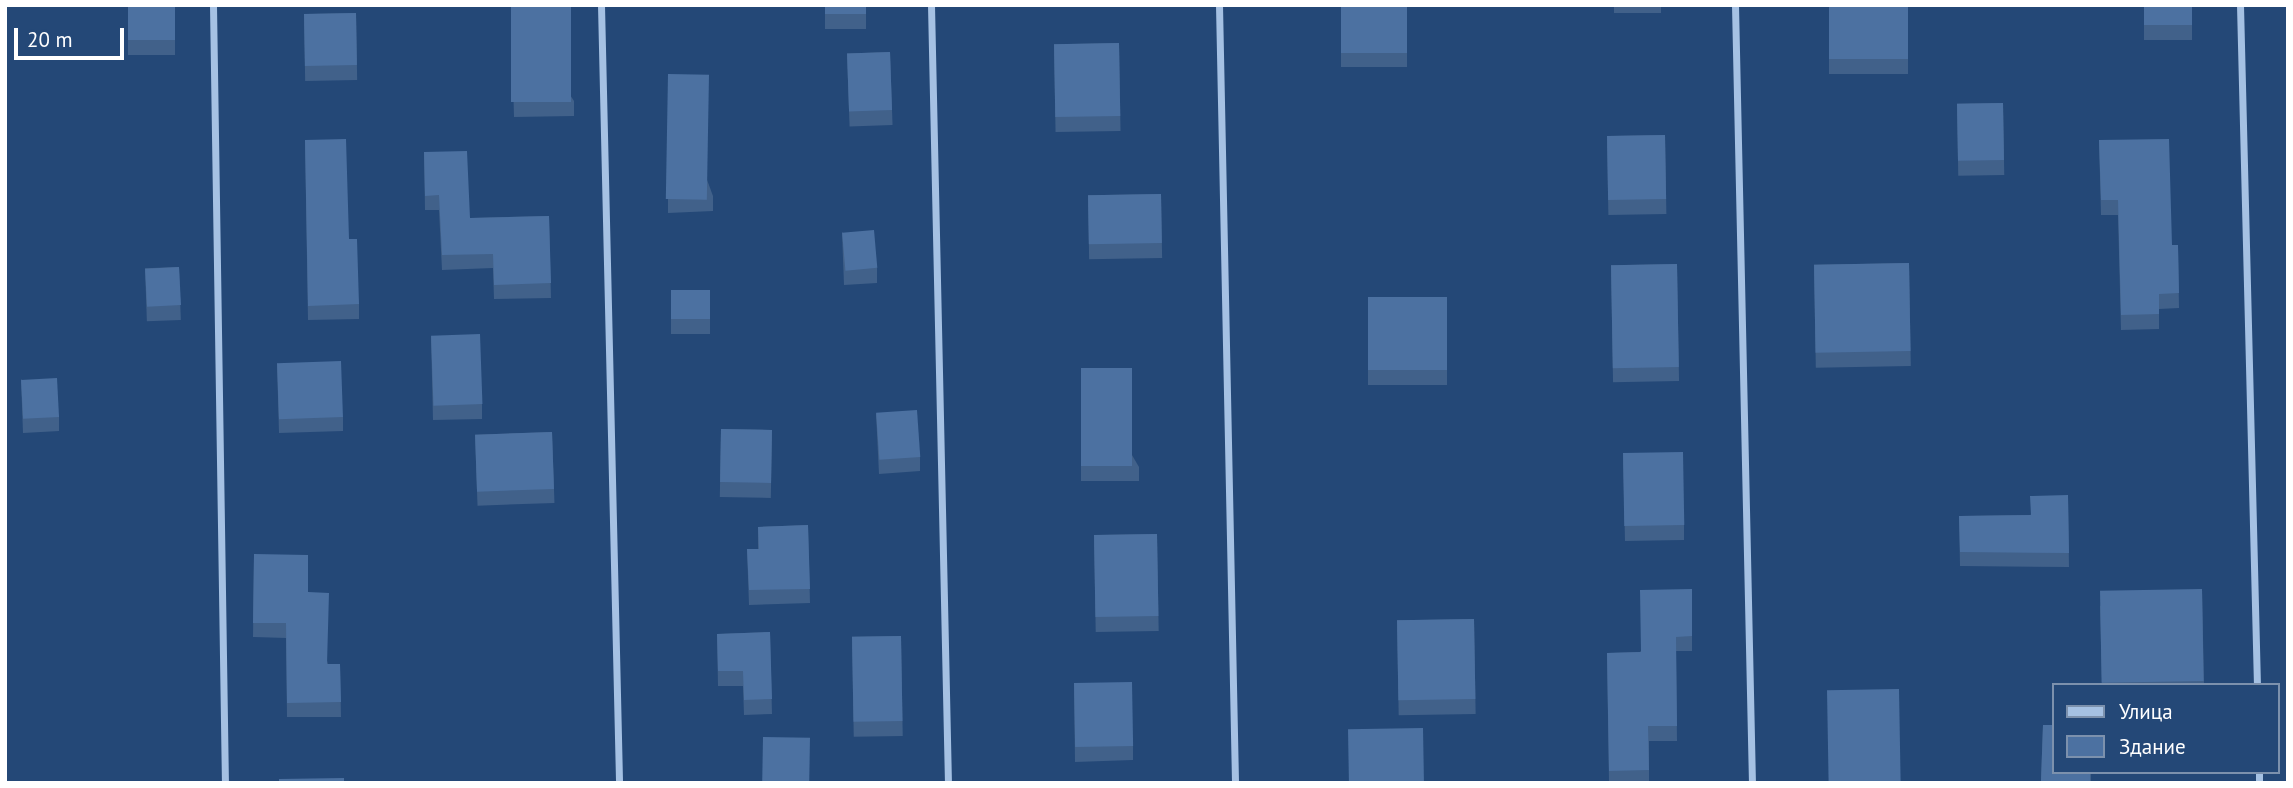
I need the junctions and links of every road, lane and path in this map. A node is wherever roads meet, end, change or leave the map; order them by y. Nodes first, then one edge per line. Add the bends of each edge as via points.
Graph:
1 (212, 5) edge
2 (601, 5) edge
3 (931, 5) edge
4 (1219, 5) edge
5 (1735, 5) edge
6 (2240, 5) edge
7 (2257, 683) edge
8 (225, 783) edge
9 (619, 783) edge
10 (948, 783) edge
11 (1235, 783) edge
12 (1752, 783) edge

1 - 8 street
2 - 9 street
3 - 10 street
4 - 11 street
5 - 12 street
6 - 7 street

